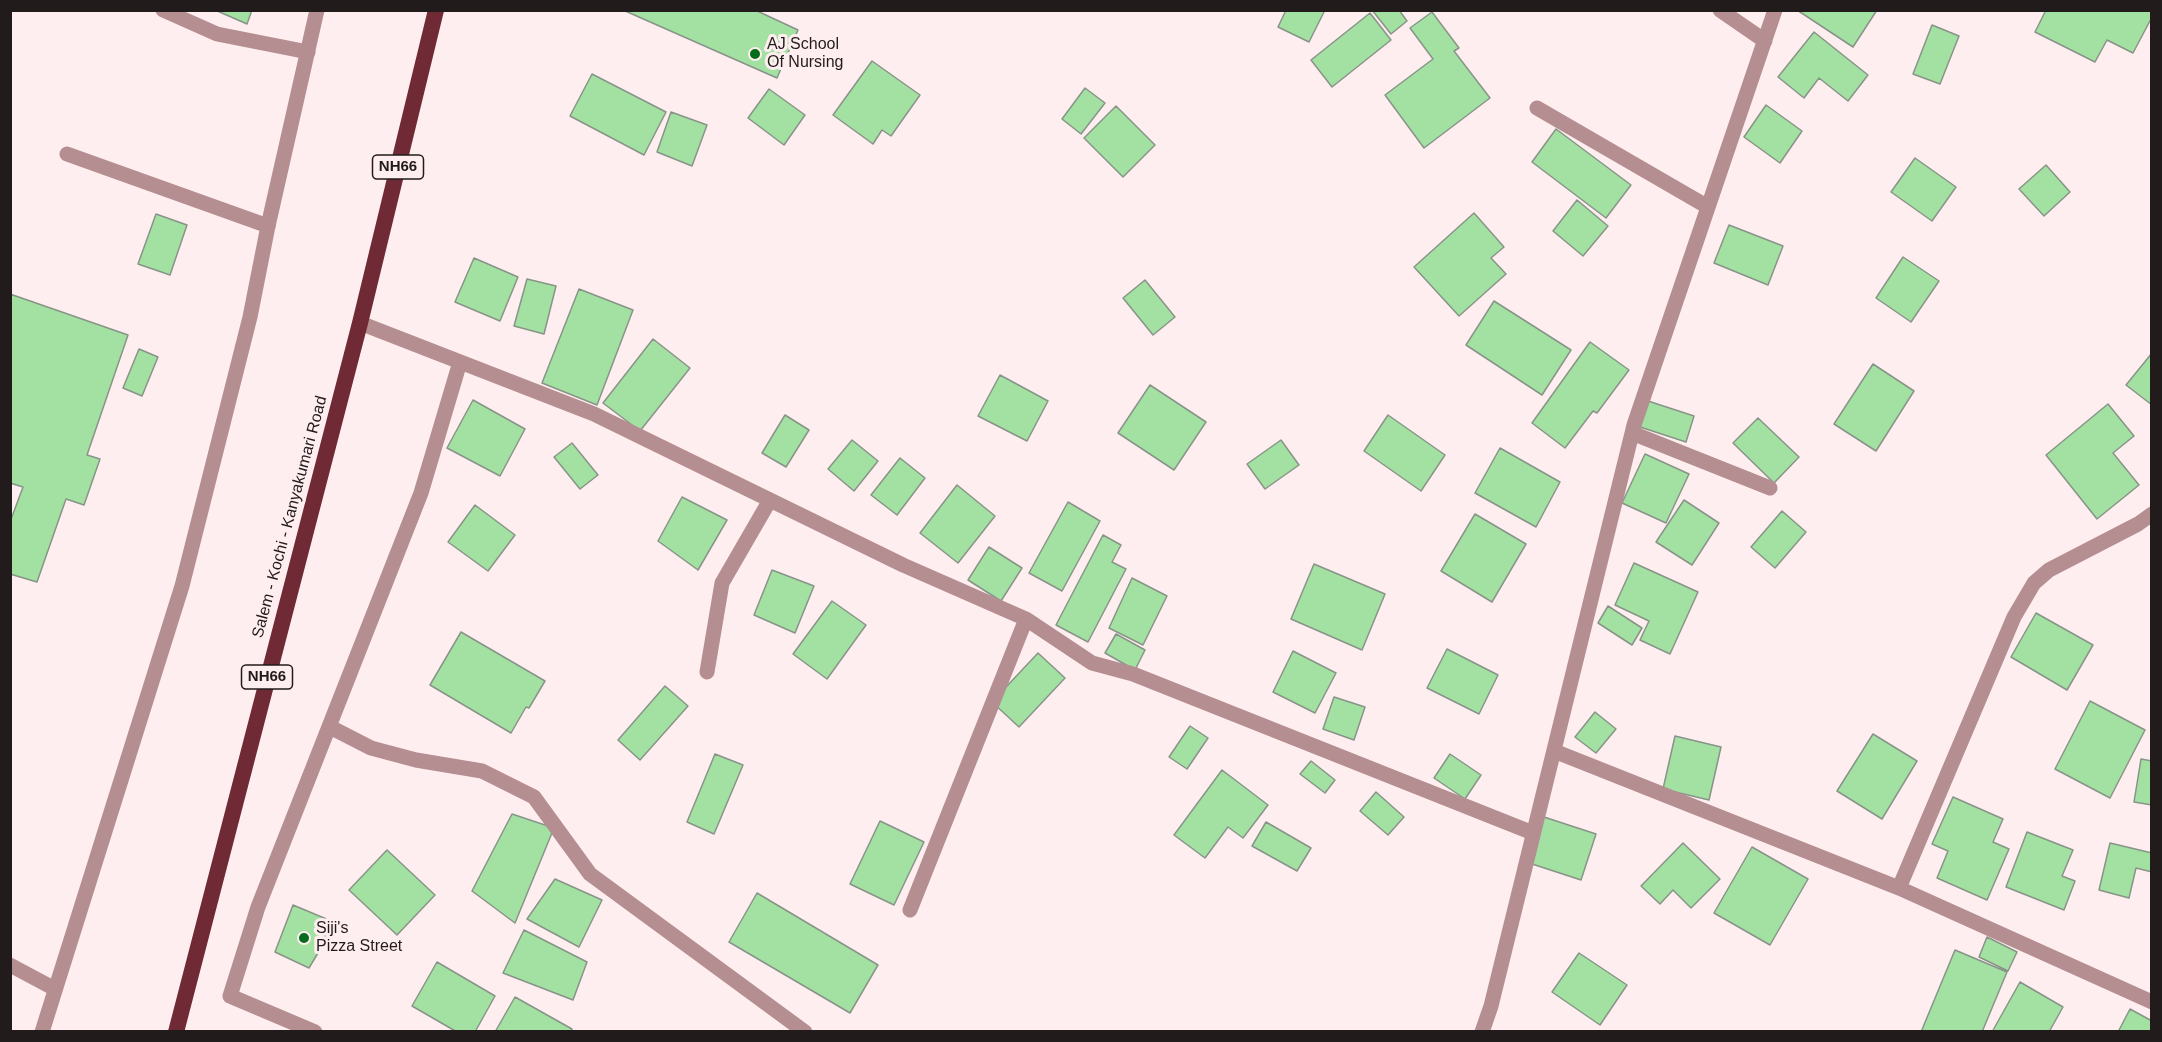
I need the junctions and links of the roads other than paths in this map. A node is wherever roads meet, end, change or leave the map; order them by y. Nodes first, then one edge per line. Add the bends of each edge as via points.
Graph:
1 (164, 10) edge
2 (317, 10) edge
3 (436, 10) edge
4 (1720, 10) edge
5 (1775, 10) edge
6 (1765, 41) junction
7 (308, 52) junction
8 (1537, 108) dead end
9 (67, 154) dead end
10 (1708, 207) junction
11 (267, 226) junction
12 (360, 323) junction
13 (460, 363) junction
14 (1632, 433) junction
15 (1770, 488) dead end
16 (770, 500) junction
17 (2151, 514) edge
18 (1026, 619) junction
19 (707, 672) dead end
20 (330, 727) junction
21 (1554, 751) junction
22 (1533, 833) junction
23 (1899, 888) junction
24 (910, 910) dead end
25 (10, 966) edge
26 (55, 988) junction
27 (2151, 1002) edge
28 (42, 1032) edge
29 (176, 1032) edge
30 (315, 1032) edge
31 (805, 1032) edge
32 (1482, 1032) edge

1 - 7 street via 217,34
2 - 7 street
3 - 12 highway, Salem - Kochi - Kanyakumari Road / NH66
4 - 6 street
5 - 6 street
6 - 10 street
7 - 11 street
8 - 10 street
9 - 11 street
10 - 14 street
11 - 26 street via 250,317 182,586
12 - 13 street
12 - 29 highway, Salem - Kochi - Kanyakumari Road / NH66
13 - 16 street via 594,414
13 - 20 street via 421,493
14 - 15 street
14 - 21 street
16 - 18 street
16 - 19 street via 722,583
17 - 23 street via 2049,570 2034,583 2014,617
18 - 22 street via 1092,663 1133,674
18 - 24 street
20 - 30 street via 258,907 230,996
20 - 31 street via 371,748 482,771 534,797 590,874
21 - 22 street
21 - 23 street
22 - 32 street
23 - 27 street
25 - 26 street
26 - 28 street

